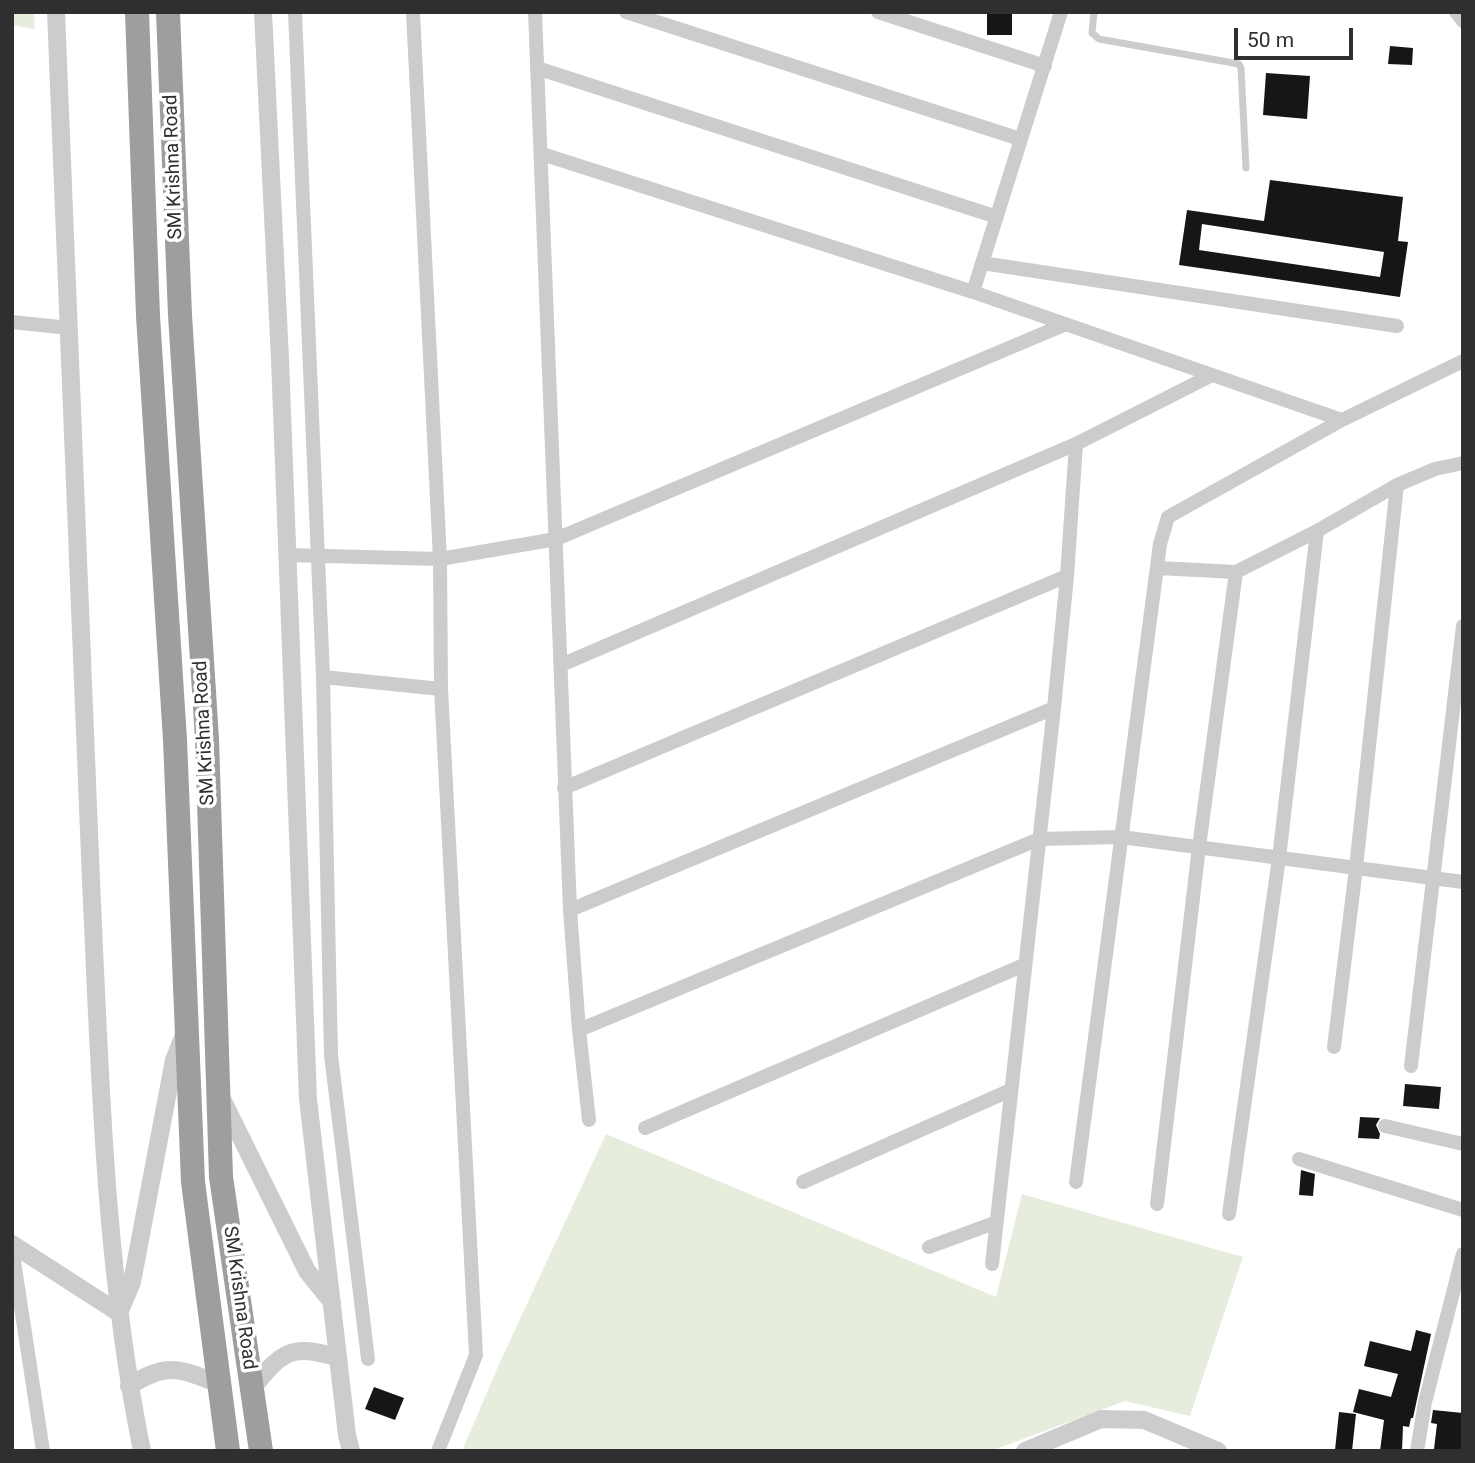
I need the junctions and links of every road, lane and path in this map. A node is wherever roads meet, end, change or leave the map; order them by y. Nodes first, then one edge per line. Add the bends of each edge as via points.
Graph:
1 (56, 12) edge
2 (137, 12) edge
3 (168, 12) edge
4 (263, 12) edge
5 (295, 12) edge
6 (413, 12) edge
7 (535, 12) edge
8 (626, 12) edge
9 (878, 12) edge
10 (1061, 12) edge
11 (1094, 12) edge
12 (1456, 12) edge
13 (1463, 21) edge
14 (1045, 66) junction
15 (537, 68) junction
16 (1020, 139) junction
17 (542, 154) junction
18 (1246, 168) dead end
19 (997, 217) junction
20 (982, 263) junction
21 (973, 292) junction
22 (12, 322) edge
23 (1066, 324) junction
24 (1397, 326) dead end
25 (69, 328) junction
26 (1463, 361) edge
27 (1212, 375) junction
28 (1342, 420) junction
29 (1076, 444) junction
30 (1463, 463) edge
31 (1397, 485) junction
32 (1317, 531) junction
33 (556, 539) junction
34 (287, 555) junction
35 (317, 556) junction
36 (440, 559) junction
37 (1158, 568) junction
38 (1236, 572) junction
39 (1067, 576) junction
40 (1463, 626) edge
41 (561, 665) junction
42 (323, 677) junction
43 (441, 688) junction
44 (1054, 708) junction
45 (565, 788) junction
46 (1121, 837) junction
47 (1039, 839) junction
48 (1199, 847) junction
49 (1279, 858) junction
50 (1356, 868) junction
51 (1434, 879) junction
52 (1463, 882) edge
53 (570, 910) junction
54 (1024, 965) junction
55 (188, 1024) junction
56 (579, 1030) junction
57 (1334, 1047) dead end
58 (1411, 1066) dead end
59 (218, 1090) junction
60 (1011, 1090) junction
61 (589, 1121) dead end
62 (1385, 1126) dead end
63 (645, 1128) dead end
64 (1463, 1144) edge
65 (1299, 1159) dead end
66 (803, 1182) dead end
67 (1076, 1182) dead end
68 (1157, 1204) dead end
69 (1463, 1210) edge
70 (1229, 1214) dead end
71 (997, 1222) junction
72 (12, 1246) edge
73 (929, 1247) dead end
74 (1463, 1254) edge
75 (992, 1264) dead end
76 (332, 1302) junction
77 (119, 1313) junction
78 (338, 1359) junction
79 (368, 1359) dead end
80 (219, 1384) junction
81 (129, 1386) junction
82 (252, 1389) junction
83 (1031, 1449) edge
84 (43, 1451) edge
85 (142, 1451) edge
86 (228, 1451) edge
87 (261, 1451) edge
88 (351, 1451) edge
89 (438, 1451) edge
90 (1218, 1451) edge
91 (1417, 1451) edge

1 - 25 street
2 - 55 highway, SM Krishna Road via 148,316
3 - 59 highway, SM Krishna Road via 180,315 207,739
4 - 34 street
5 - 35 street
6 - 36 street
7 - 15 street
8 - 16 street
9 - 14 street
10 - 14 street
11 - 18 lane via 1093,33 1099,39 1239,64
12 - 13 street
14 - 16 street
15 - 17 street
15 - 19 street
16 - 19 street
17 - 21 street
17 - 33 street
19 - 20 street
20 - 21 street
20 - 24 street
21 - 23 street
22 - 25 street
23 - 27 street
23 - 33 street
25 - 77 street via 102,1093
26 - 28 street
27 - 28 street
27 - 29 street
28 - 37 street via 1168,517
29 - 39 street
29 - 41 street
30 - 31 street
31 - 32 street
31 - 50 street
32 - 38 street
32 - 49 street
33 - 36 street
33 - 41 street
34 - 35 street
34 - 76 street via 309,1099
35 - 36 street
35 - 42 street
36 - 43 street
37 - 38 street
37 - 46 street
38 - 48 street
39 - 44 street
39 - 45 street
40 - 51 street
41 - 45 street
42 - 43 street
42 - 79 street via 331,1055
43 - 89 street via 476,1355
44 - 47 street
44 - 53 street
45 - 53 street
46 - 47 street
46 - 48 street
46 - 67 street
47 - 54 street
47 - 56 street
48 - 49 street
48 - 68 street
49 - 50 street
49 - 70 street
50 - 51 street
50 - 57 street
51 - 52 street
51 - 58 street
53 - 56 street
54 - 60 street
54 - 63 street
55 - 77 street via 174,1060 132,1282
55 - 80 highway, SM Krishna Road via 193,1182
56 - 61 street
59 - 76 street via 307,1271
59 - 82 highway, SM Krishna Road via 221,1177
60 - 66 street
60 - 71 street
62 - 64 street
65 - 69 street
71 - 73 street
71 - 75 street
72 - 77 street
72 - 84 street
74 - 91 street
76 - 78 street
77 - 81 street
78 - 82 street via 314,1350 283,1354
78 - 88 street
80 - 81 street via 165,1369
80 - 86 highway, SM Krishna Road
81 - 85 street
82 - 87 highway, SM Krishna Road
83 - 90 street via 1101,1419 1144,1420

